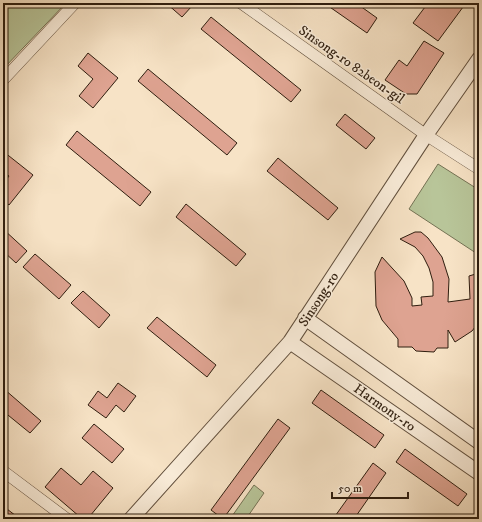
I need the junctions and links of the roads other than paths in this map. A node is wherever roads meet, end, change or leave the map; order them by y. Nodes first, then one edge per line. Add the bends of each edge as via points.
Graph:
1 (75, 3) edge
2 (241, 3) edge
3 (479, 59) edge
4 (3, 80) edge
5 (426, 135) junction
6 (479, 169) edge
7 (305, 318) junction
8 (290, 342) junction
9 (479, 442) edge
10 (3, 471) edge
11 (479, 473) edge
12 (67, 519) edge
13 (131, 519) edge

1 - 4 street
2 - 5 street, Sinsong-ro 82beon-gil
3 - 5 street, Sinsong-ro
5 - 6 street, Sinsong-ro 82beon-gil
5 - 7 street, Sinsong-ro
7 - 8 street, Sinsong-ro
7 - 9 street, Harmony-ro
8 - 11 street, Harmony-ro
8 - 13 street, Sinsong-ro
10 - 12 street

